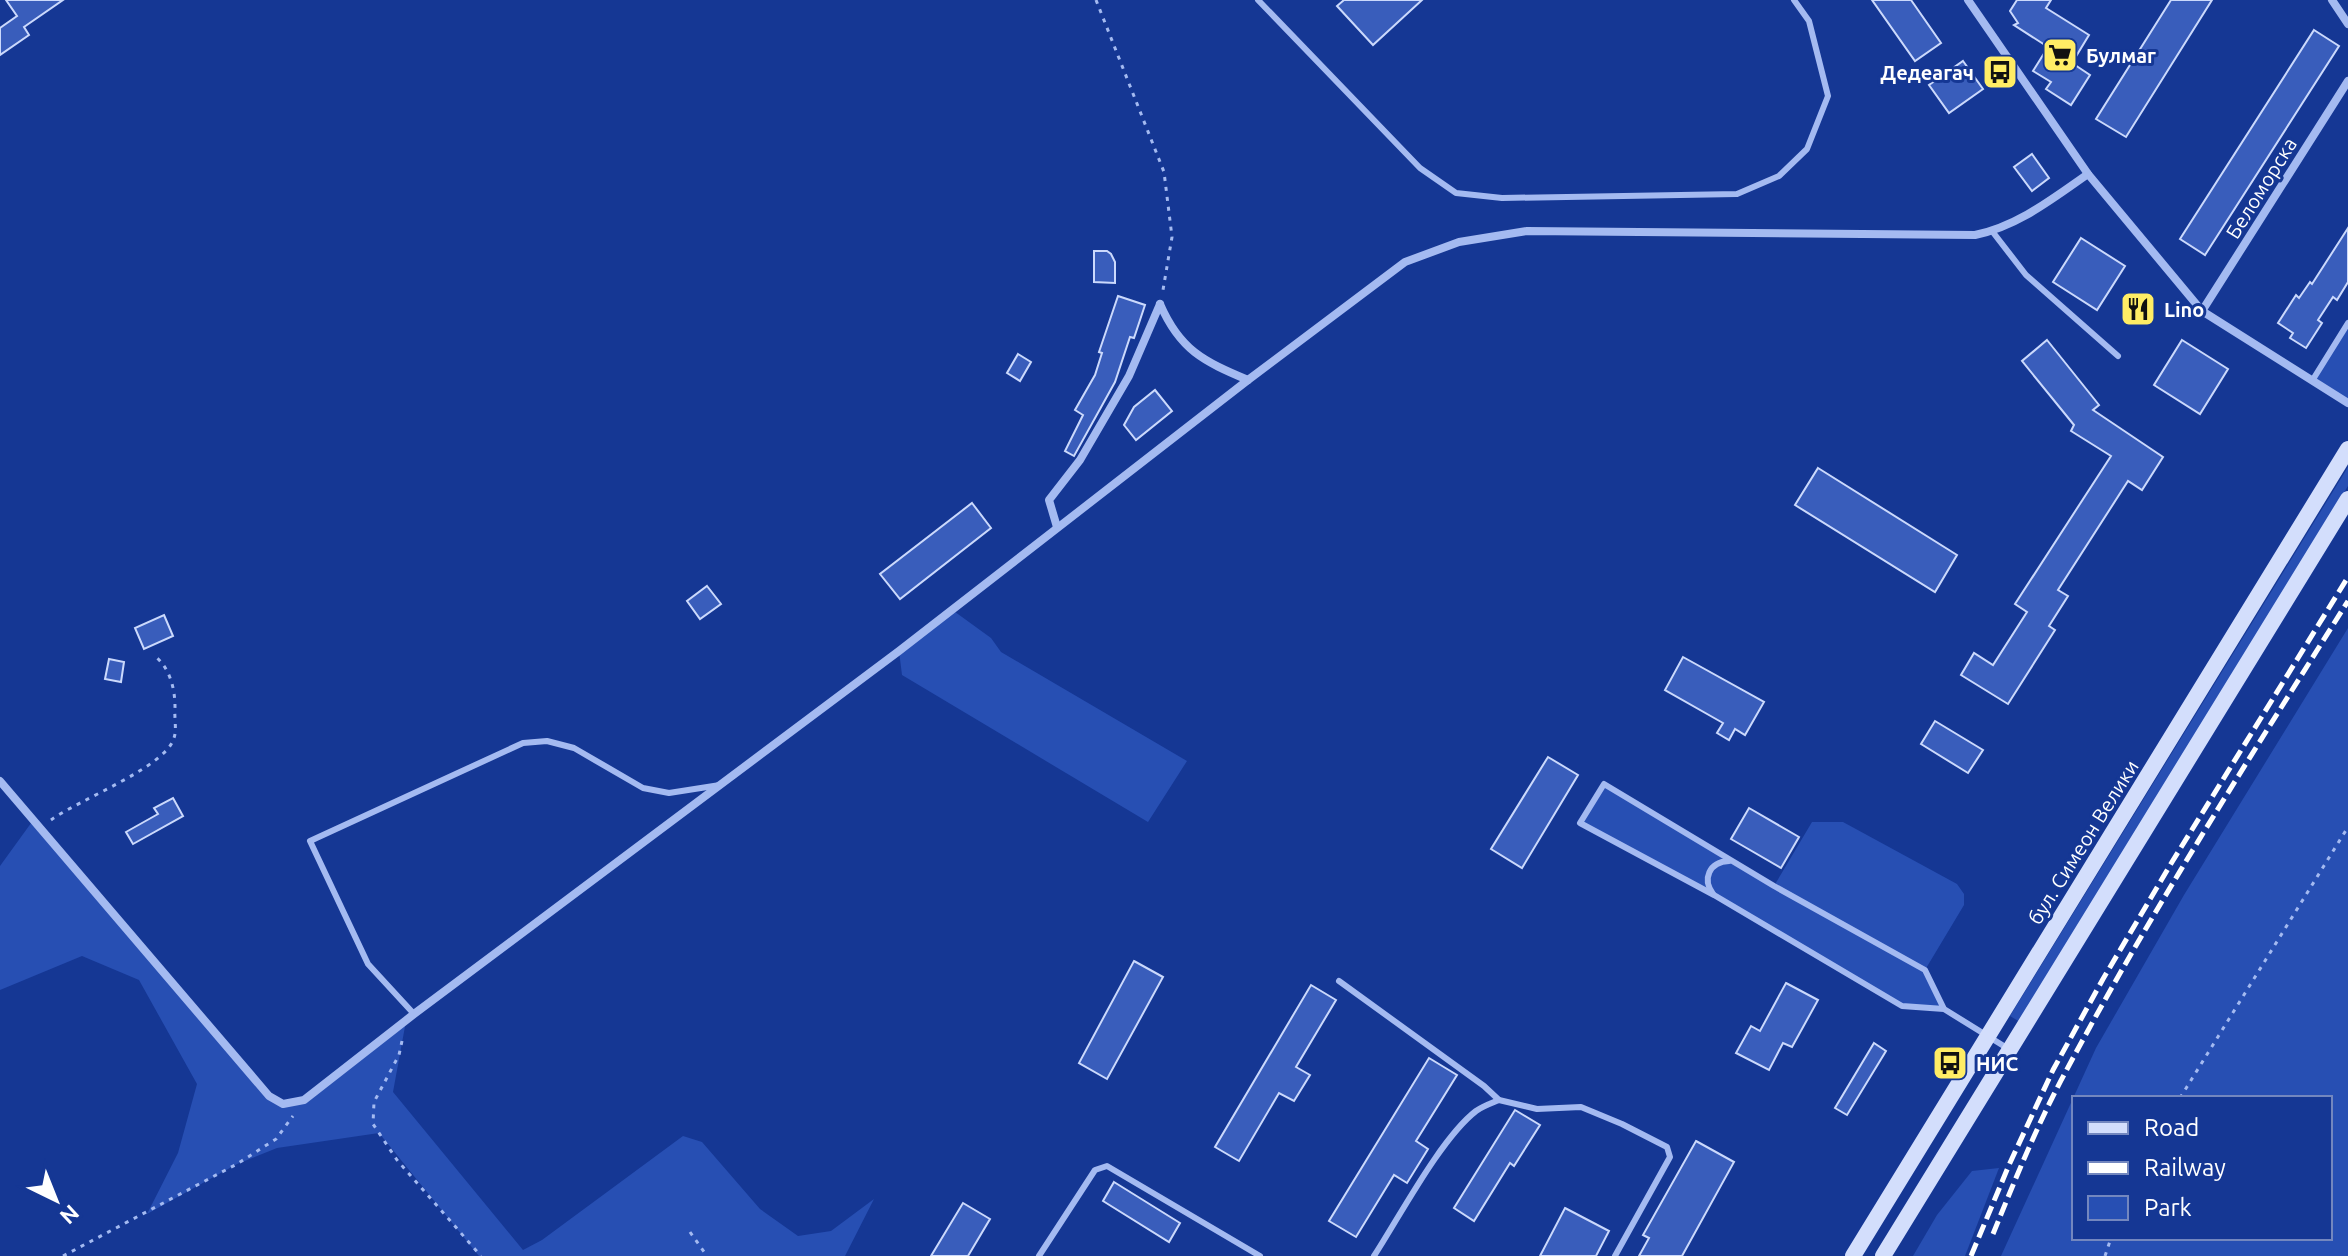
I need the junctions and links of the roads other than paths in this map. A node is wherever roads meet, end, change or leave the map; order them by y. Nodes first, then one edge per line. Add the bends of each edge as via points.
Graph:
1 (1258, 0) edge
2 (1794, 0) edge
3 (1968, 0) edge
4 (2332, 0) edge
5 (2348, 24) edge
6 (2348, 81) edge
7 (2088, 174) junction
8 (1992, 231) junction
9 (2202, 311) junction
10 (2348, 323) edge
11 (2118, 356) dead end
12 (1248, 380) junction
13 (2312, 381) junction
14 (2348, 403) edge
15 (2348, 449) edge
16 (2348, 499) edge
17 (1057, 527) junction
18 (0, 781) edge
19 (724, 784) junction
20 (1732, 861) junction
21 (1714, 895) junction
22 (1339, 981) dead end
23 (1944, 1009) junction
24 (414, 1014) junction
25 (1988, 1035) junction
26 (2010, 1050) junction
27 (1499, 1100) junction
28 (1039, 1256) edge
29 (1260, 1256) edge
30 (1374, 1256) edge
31 (1615, 1256) edge
32 (1853, 1256) edge
33 (1883, 1256) edge

1 - 2 lane via 1420,168 1456,193 1502,198 1737,194 1779,176 1807,149 1828,96 1809,21
3 - 7 street
4 - 5 street
6 - 9 street, Беломорска
7 - 8 street via 2021,220
7 - 9 street
8 - 11 lane via 2026,275
8 - 12 street via 1527,231 1459,242 1405,262
9 - 13 street
10 - 13 lane
12 - 17 street
12 - 17 street via 1209,364 1185,344 1160,304 1129,376 1080,460 1049,500
13 - 14 street
15 - 25 main road, бул. Симеон Велики
16 - 26 main road
17 - 19 street
18 - 24 street via 269,1096 283,1104 304,1100
19 - 24 street
19 - 24 lane via 669,793 643,788 574,748 547,741 523,743 310,841 368,964
20 - 21 lane via 1710,870 1708,885
20 - 21 lane via 1604,784 1580,823
20 - 23 lane via 1925,970
21 - 23 lane via 1902,1006
22 - 27 lane
23 - 25 lane
25 - 26 lane
25 - 32 main road, бул. Симеон Велики
26 - 33 main road
27 - 30 lane via 1462,1124
27 - 31 lane via 1537,1109 1581,1107 1667,1147 1670,1157
28 - 29 lane via 1095,1170 1107,1166

